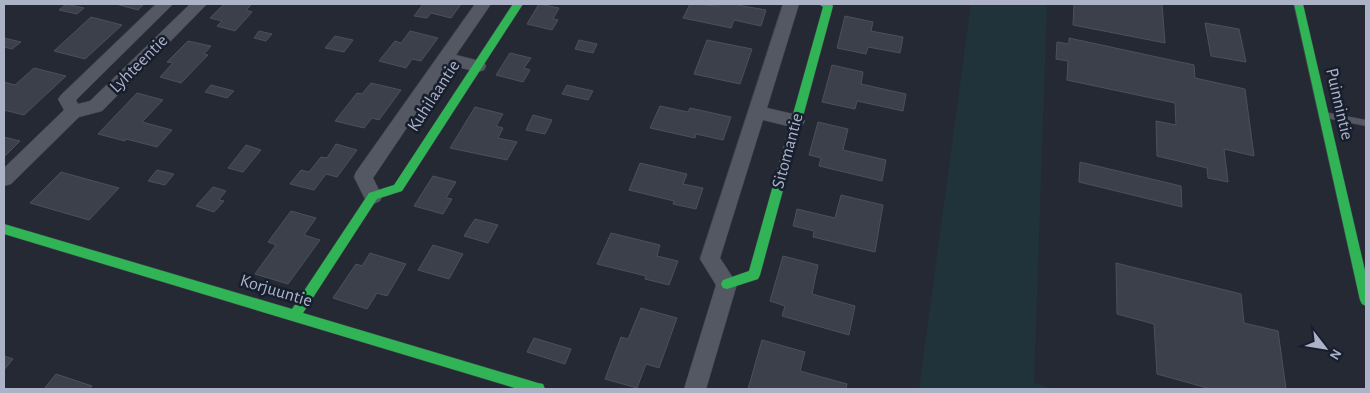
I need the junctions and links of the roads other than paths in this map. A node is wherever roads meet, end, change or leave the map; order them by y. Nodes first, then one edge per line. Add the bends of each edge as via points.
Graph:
1 (165, 4) edge
2 (199, 4) edge
3 (483, 4) edge
4 (518, 4) edge
5 (791, 4) edge
6 (823, 4) edge
7 (1298, 4) edge
8 (445, 58) junction
9 (478, 66) junction
10 (73, 112) junction
11 (756, 112) junction
12 (1323, 115) junction
13 (796, 121) junction
14 (1366, 123) edge
15 (4, 179) edge
16 (374, 196) junction
17 (4, 229) edge
18 (1364, 280) edge
19 (727, 284) junction
20 (1366, 300) edge
21 (295, 315) junction
22 (538, 389) edge
23 (694, 389) edge

1 - 10 street, Lyhteentie via 67,99
2 - 10 street, Lyhteentie via 96,106
3 - 8 street, Kuhilaantie
4 - 9 street, Kuhilaantie
5 - 11 street
6 - 13 street, Sitomantie via 828,6
7 - 12 street, Puinnintie
8 - 9 street
8 - 16 street, Kuhilaantie via 363,177
9 - 16 street, Kuhilaantie via 398,188
10 - 15 street, Lyhteentie
11 - 13 street
11 - 19 street via 710,259
12 - 14 lane
12 - 18 street, Puinnintie
13 - 19 street, Sitomantie via 754,274
16 - 21 street
17 - 21 street, Korjuuntie
18 - 20 street, Puinnintie
19 - 23 street
21 - 22 street, Korjuuntie

